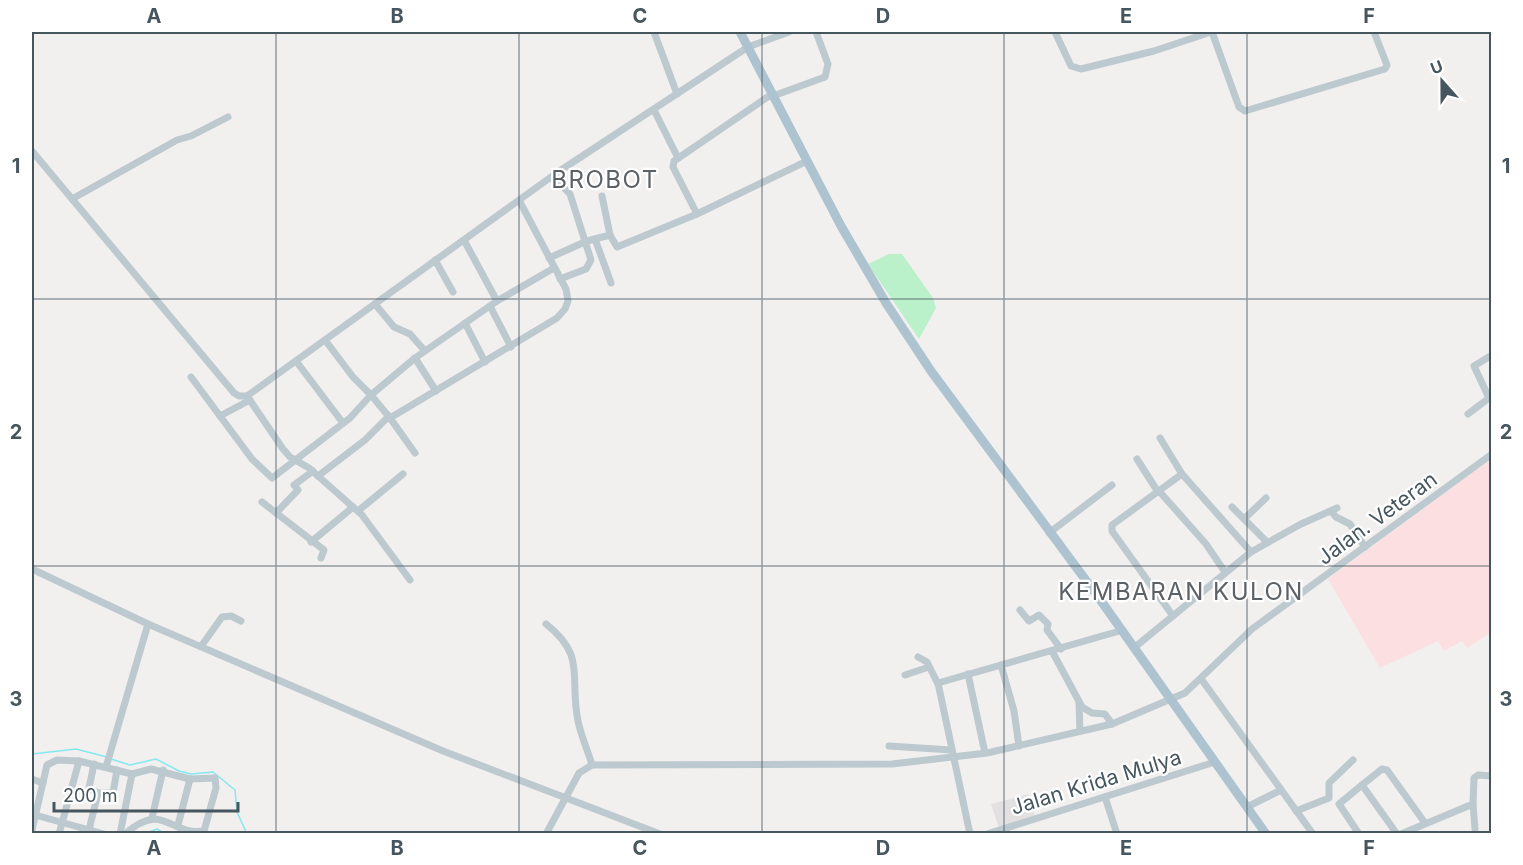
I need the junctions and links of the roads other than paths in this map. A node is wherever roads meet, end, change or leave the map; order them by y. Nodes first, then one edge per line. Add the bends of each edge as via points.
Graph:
1 (654, 32) edge
2 (740, 32) edge
3 (789, 32) edge
4 (816, 32) edge
5 (1055, 32) edge
6 (1212, 32) edge
7 (1374, 32) edge
8 (748, 47) junction
9 (677, 94) junction
10 (773, 95) junction
11 (654, 110) junction
12 (228, 117) dead end
13 (32, 153) edge
14 (678, 158) junction
15 (807, 161) junction
16 (553, 176) junction
17 (602, 196) dead end
18 (72, 199) junction
19 (520, 202) junction
20 (697, 214) junction
21 (610, 235) junction
22 (595, 239) junction
23 (587, 241) junction
24 (465, 242) junction
25 (549, 258) junction
26 (435, 261) junction
27 (554, 268) junction
28 (560, 279) junction
29 (611, 283) dead end
30 (453, 292) dead end
31 (497, 301) junction
32 (375, 304) junction
33 (490, 306) junction
34 (465, 323) junction
35 (325, 340) junction
36 (511, 347) junction
37 (425, 351) junction
38 (1491, 355) edge
39 (416, 358) junction
40 (296, 361) junction
41 (485, 362) junction
42 (191, 377) dead end
43 (436, 392) junction
44 (371, 395) junction
45 (249, 398) junction
46 (1468, 414) dead end
47 (220, 416) junction
48 (390, 417) junction
49 (343, 423) junction
50 (1160, 438) dead end
51 (415, 453) dead end
52 (1491, 454) edge
53 (1137, 459) dead end
54 (295, 460) junction
55 (315, 473) junction
56 (403, 474) dead end
57 (1182, 474) junction
58 (1112, 485) dead end
59 (1158, 491) junction
60 (1266, 498) dead end
61 (262, 502) dead end
62 (1232, 507) dead end
63 (356, 509) junction
64 (276, 513) junction
65 (1244, 519) junction
66 (1049, 533) junction
67 (311, 542) junction
68 (1267, 542) junction
69 (1365, 547) junction
70 (1251, 552) junction
71 (321, 558) dead end
72 (32, 569) edge
73 (1225, 572) junction
74 (410, 580) dead end
75 (1020, 610) dead end
76 (1173, 616) junction
77 (241, 621) dead end
78 (148, 624) junction
79 (546, 624) dead end
80 (1122, 630) junction
81 (202, 645) junction
82 (1135, 647) junction
83 (1061, 649) junction
84 (1052, 651) junction
85 (918, 657) dead end
86 (1001, 665) junction
87 (929, 667) junction
88 (968, 674) junction
89 (905, 675) dead end
90 (1202, 680) junction
91 (938, 684) junction
92 (1170, 699) junction
93 (1079, 703) junction
94 (1112, 724) junction
95 (1080, 731) junction
96 (889, 746) dead end
97 (1019, 746) junction
98 (951, 750) junction
99 (985, 753) junction
100 (953, 758) junction
101 (1353, 760) dead end
102 (79, 761) junction
103 (1215, 762) junction
104 (94, 765) junction
105 (592, 765) junction
106 (106, 767) junction
107 (117, 770) junction
108 (163, 770) junction
109 (132, 774) junction
110 (1491, 776) edge
111 (32, 779) edge
112 (190, 779) junction
113 (43, 783) junction
114 (1362, 785) junction
115 (1281, 790) junction
116 (98, 793) junction
117 (565, 797) junction
118 (1105, 797) junction
119 (1473, 804) junction
120 (1247, 807) junction
121 (1296, 811) junction
122 (35, 815) junction
123 (152, 818) junction
124 (63, 822) junction
125 (1425, 823) junction
126 (178, 825) junction
127 (1475, 829) dead end
128 (32, 830) edge
129 (1116, 831) dead end
130 (89, 832) edge
131 (59, 834) edge
132 (104, 834) edge
133 (120, 834) edge
134 (125, 834) edge
135 (546, 834) edge
136 (660, 834) edge
137 (970, 834) edge
138 (987, 834) edge
139 (1266, 834) edge
140 (1313, 834) edge
141 (1359, 834) edge
142 (1399, 834) edge

1 - 9 street
2 - 8 main road
3 - 8 street
4 - 10 street via 828,64 827,74 820,80
5 - 6 street via 1071,66 1081,69
6 - 7 street via 1239,107 1245,111 1385,69 1387,65
8 - 9 street
8 - 10 main road
9 - 11 street
10 - 14 street
10 - 15 main road
11 - 14 street
11 - 16 street
12 - 18 street via 177,140
13 - 18 street
14 - 20 street via 673,167
15 - 20 street
15 - 66 main road via 886,303
16 - 19 street
16 - 23 street via 570,194
17 - 21 street
18 - 45 street via 234,393
19 - 24 street
19 - 25 street
20 - 21 street via 617,247
21 - 22 street
22 - 23 street
22 - 29 street
23 - 25 street
23 - 28 street via 589,266
24 - 26 street
24 - 31 street
25 - 27 street
26 - 30 street
26 - 32 street
27 - 28 street
27 - 31 street
28 - 36 street via 568,295 565,309
31 - 33 street
32 - 35 street
32 - 37 street via 394,327 410,334
33 - 34 street
33 - 36 street
34 - 37 street
34 - 41 street
35 - 40 street
35 - 44 street
36 - 41 street
37 - 39 street
38 - 46 street via 1474,366 1489,398
39 - 43 street
39 - 44 street
40 - 45 street
40 - 49 street
41 - 43 street
42 - 47 street
43 - 48 street
44 - 48 street
44 - 49 street
45 - 47 street
45 - 54 street
47 - 54 street via 270,478
48 - 51 street
48 - 55 street via 365,440
49 - 54 street
50 - 57 street
52 - 69 street, Jalan. Veteran
53 - 59 street
54 - 55 street
55 - 63 street
55 - 64 street via 294,485 298,490
56 - 63 street
57 - 59 street
57 - 70 street
58 - 66 street
59 - 73 street via 1206,544
59 - 76 street via 1111,528
60 - 65 street
61 - 64 street
62 - 65 street
63 - 67 street
63 - 74 street
64 - 67 street
65 - 68 street
66 - 80 main road
67 - 71 street via 324,551
68 - 69 street via 1334,510 1336,517 1350,524
68 - 70 street
69 - 90 street, Jalan. Veteran via 1252,629
70 - 73 street
72 - 78 street
73 - 76 street
75 - 83 street via 1029,621 1039,615
76 - 82 street
77 - 81 street via 222,617
78 - 81 street
78 - 106 street
79 - 105 street via 561,636 571,652 578,722
80 - 82 main road
80 - 83 street
81 - 117 street via 443,751
82 - 92 main road
83 - 84 street
84 - 86 street
84 - 93 street
85 - 87 street
86 - 88 street
86 - 97 street
87 - 89 street
87 - 91 street
88 - 91 street
88 - 99 street
90 - 92 street, Jalan. Veteran
90 - 115 street
91 - 98 street
92 - 94 street, Jalan. Veteran
92 - 103 main road
93 - 94 street via 1086,710 1105,714
93 - 95 street
94 - 95 street, Jalan. Veteran
95 - 97 street, Jalan. Veteran
96 - 98 street
97 - 99 street, Jalan. Veteran
98 - 100 street
99 - 100 street, Jalan. Veteran
100 - 105 street, Jalan. Veteran via 833,766
100 - 137 street
101 - 121 street via 1329,783 1329,798
102 - 104 street
102 - 113 street via 50,763
102 - 124 street
103 - 118 street, Jalan Krida Mulya
103 - 120 main road
104 - 106 street
104 - 116 street via 89,788
105 - 117 street via 579,772
106 - 107 street
107 - 109 street
107 - 116 street via 113,793
108 - 109 street
108 - 112 street
108 - 123 street
109 - 133 street
110 - 119 street via 1474,778
111 - 113 street
112 - 126 street
112 - 126 street via 215,778 214,798 204,831
113 - 122 street
114 - 125 street via 1385,769
114 - 141 street via 1340,804
114 - 142 street
115 - 120 street
115 - 121 street
116 - 130 street
117 - 135 street
117 - 136 street
118 - 129 street
118 - 138 street, Jalan Krida Mulya
119 - 125 street
119 - 127 street
120 - 139 main road
121 - 140 street
122 - 124 street
122 - 128 street
123 - 126 street
123 - 134 street
124 - 130 street
124 - 131 street
125 - 142 street
130 - 132 street

